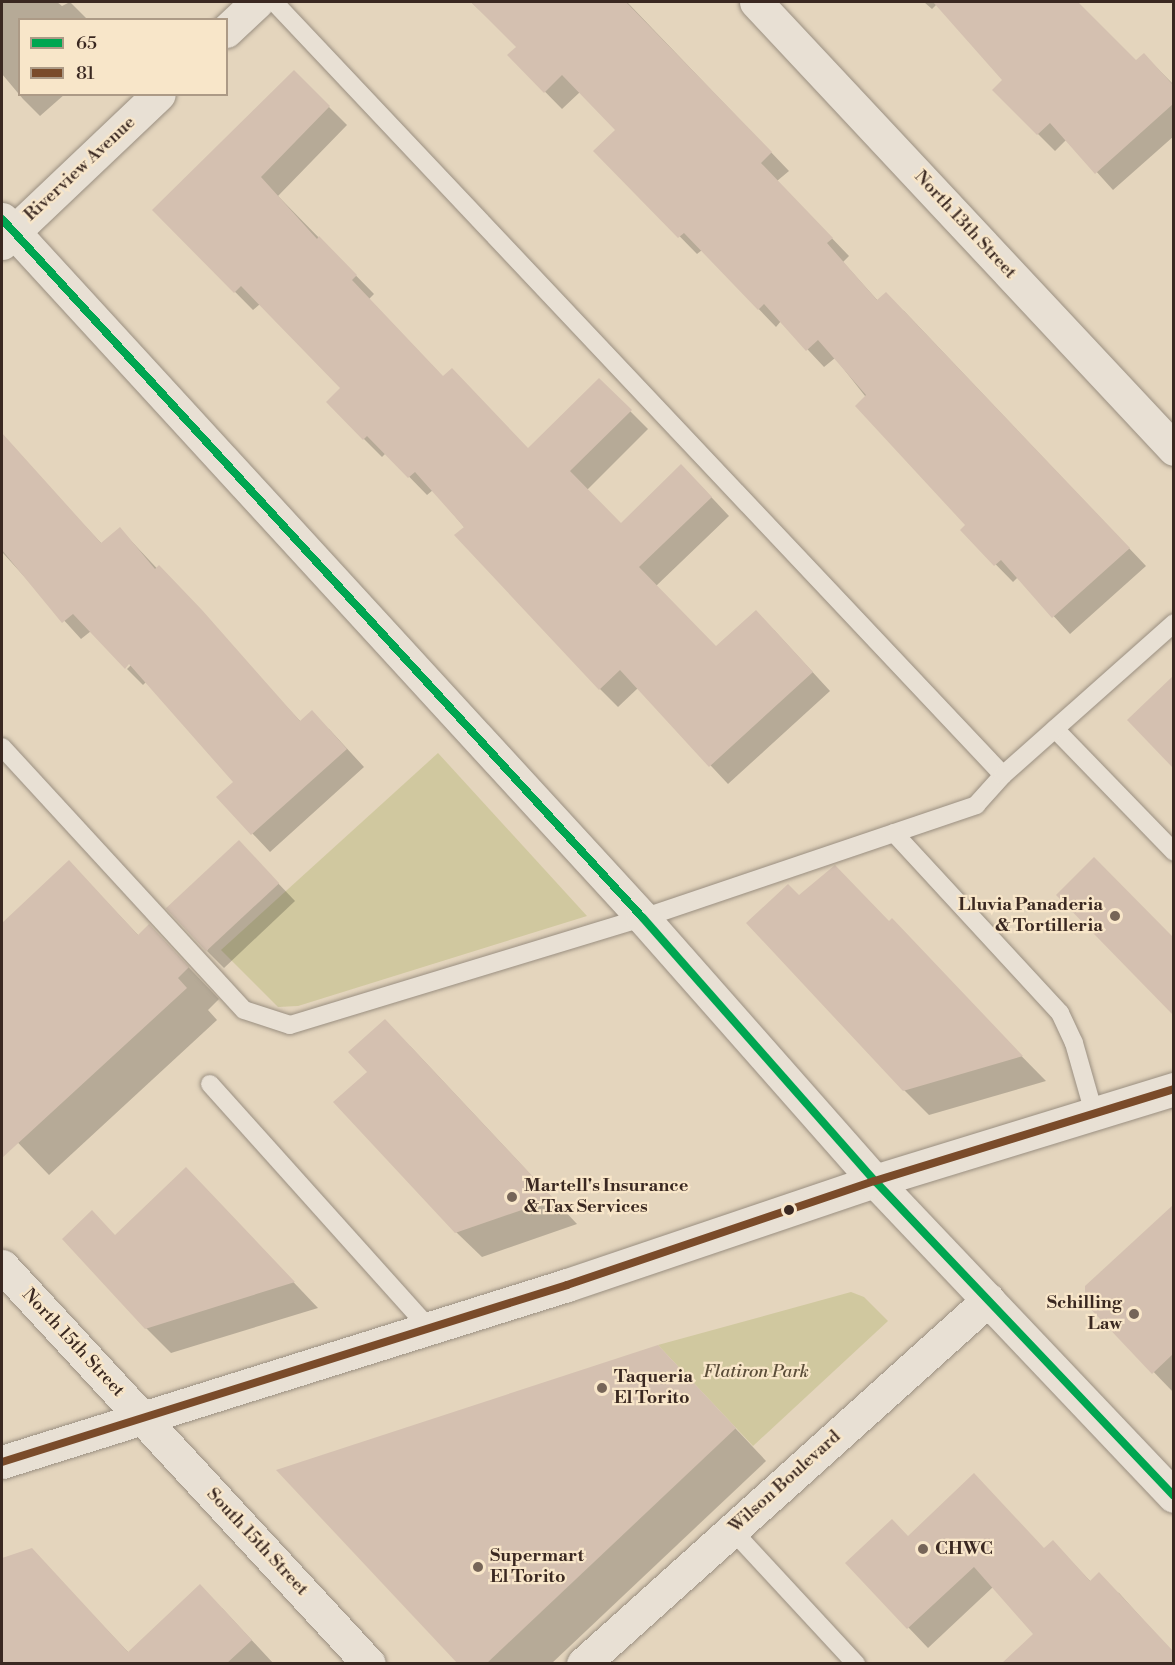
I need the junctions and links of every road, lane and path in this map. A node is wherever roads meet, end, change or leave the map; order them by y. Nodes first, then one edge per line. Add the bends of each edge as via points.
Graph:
1 (257, 2) edge
2 (274, 2) edge
3 (756, 2) edge
4 (228, 28) edge
5 (157, 96) edge
6 (6, 231) edge
7 (1173, 449) edge
8 (1173, 623) edge
9 (1055, 729) junction
10 (2, 747) edge
11 (1003, 776) junction
12 (894, 833) junction
13 (1173, 852) edge
14 (643, 918) junction
15 (210, 1084) dead end
16 (1173, 1089) edge
17 (1094, 1113) junction
18 (875, 1180) junction
19 (2, 1266) edge
20 (988, 1300) junction
21 (430, 1329) junction
22 (144, 1420) junction
23 (2, 1462) edge
24 (1173, 1496) edge
25 (732, 1530) junction
26 (369, 1664) edge
27 (583, 1664) edge
28 (856, 1664) edge

1 - 4 street
2 - 11 lane
3 - 7 street, North 13th Street
5 - 6 street, Riverview Avenue
6 - 14 street
8 - 9 lane
9 - 11 lane
9 - 13 lane
10 - 14 lane via 244,1010 290,1025
11 - 12 lane via 976,805
12 - 14 lane
12 - 17 lane via 1060,1013 1074,1043
14 - 18 street
15 - 21 lane
16 - 17 street
17 - 18 street
18 - 20 street
18 - 21 street
19 - 22 street, North 15th Street
20 - 24 street
20 - 25 street, Wilson Boulevard
21 - 22 street
22 - 23 street
22 - 26 street, South 15th Street
25 - 27 street, Wilson Boulevard
25 - 28 lane

